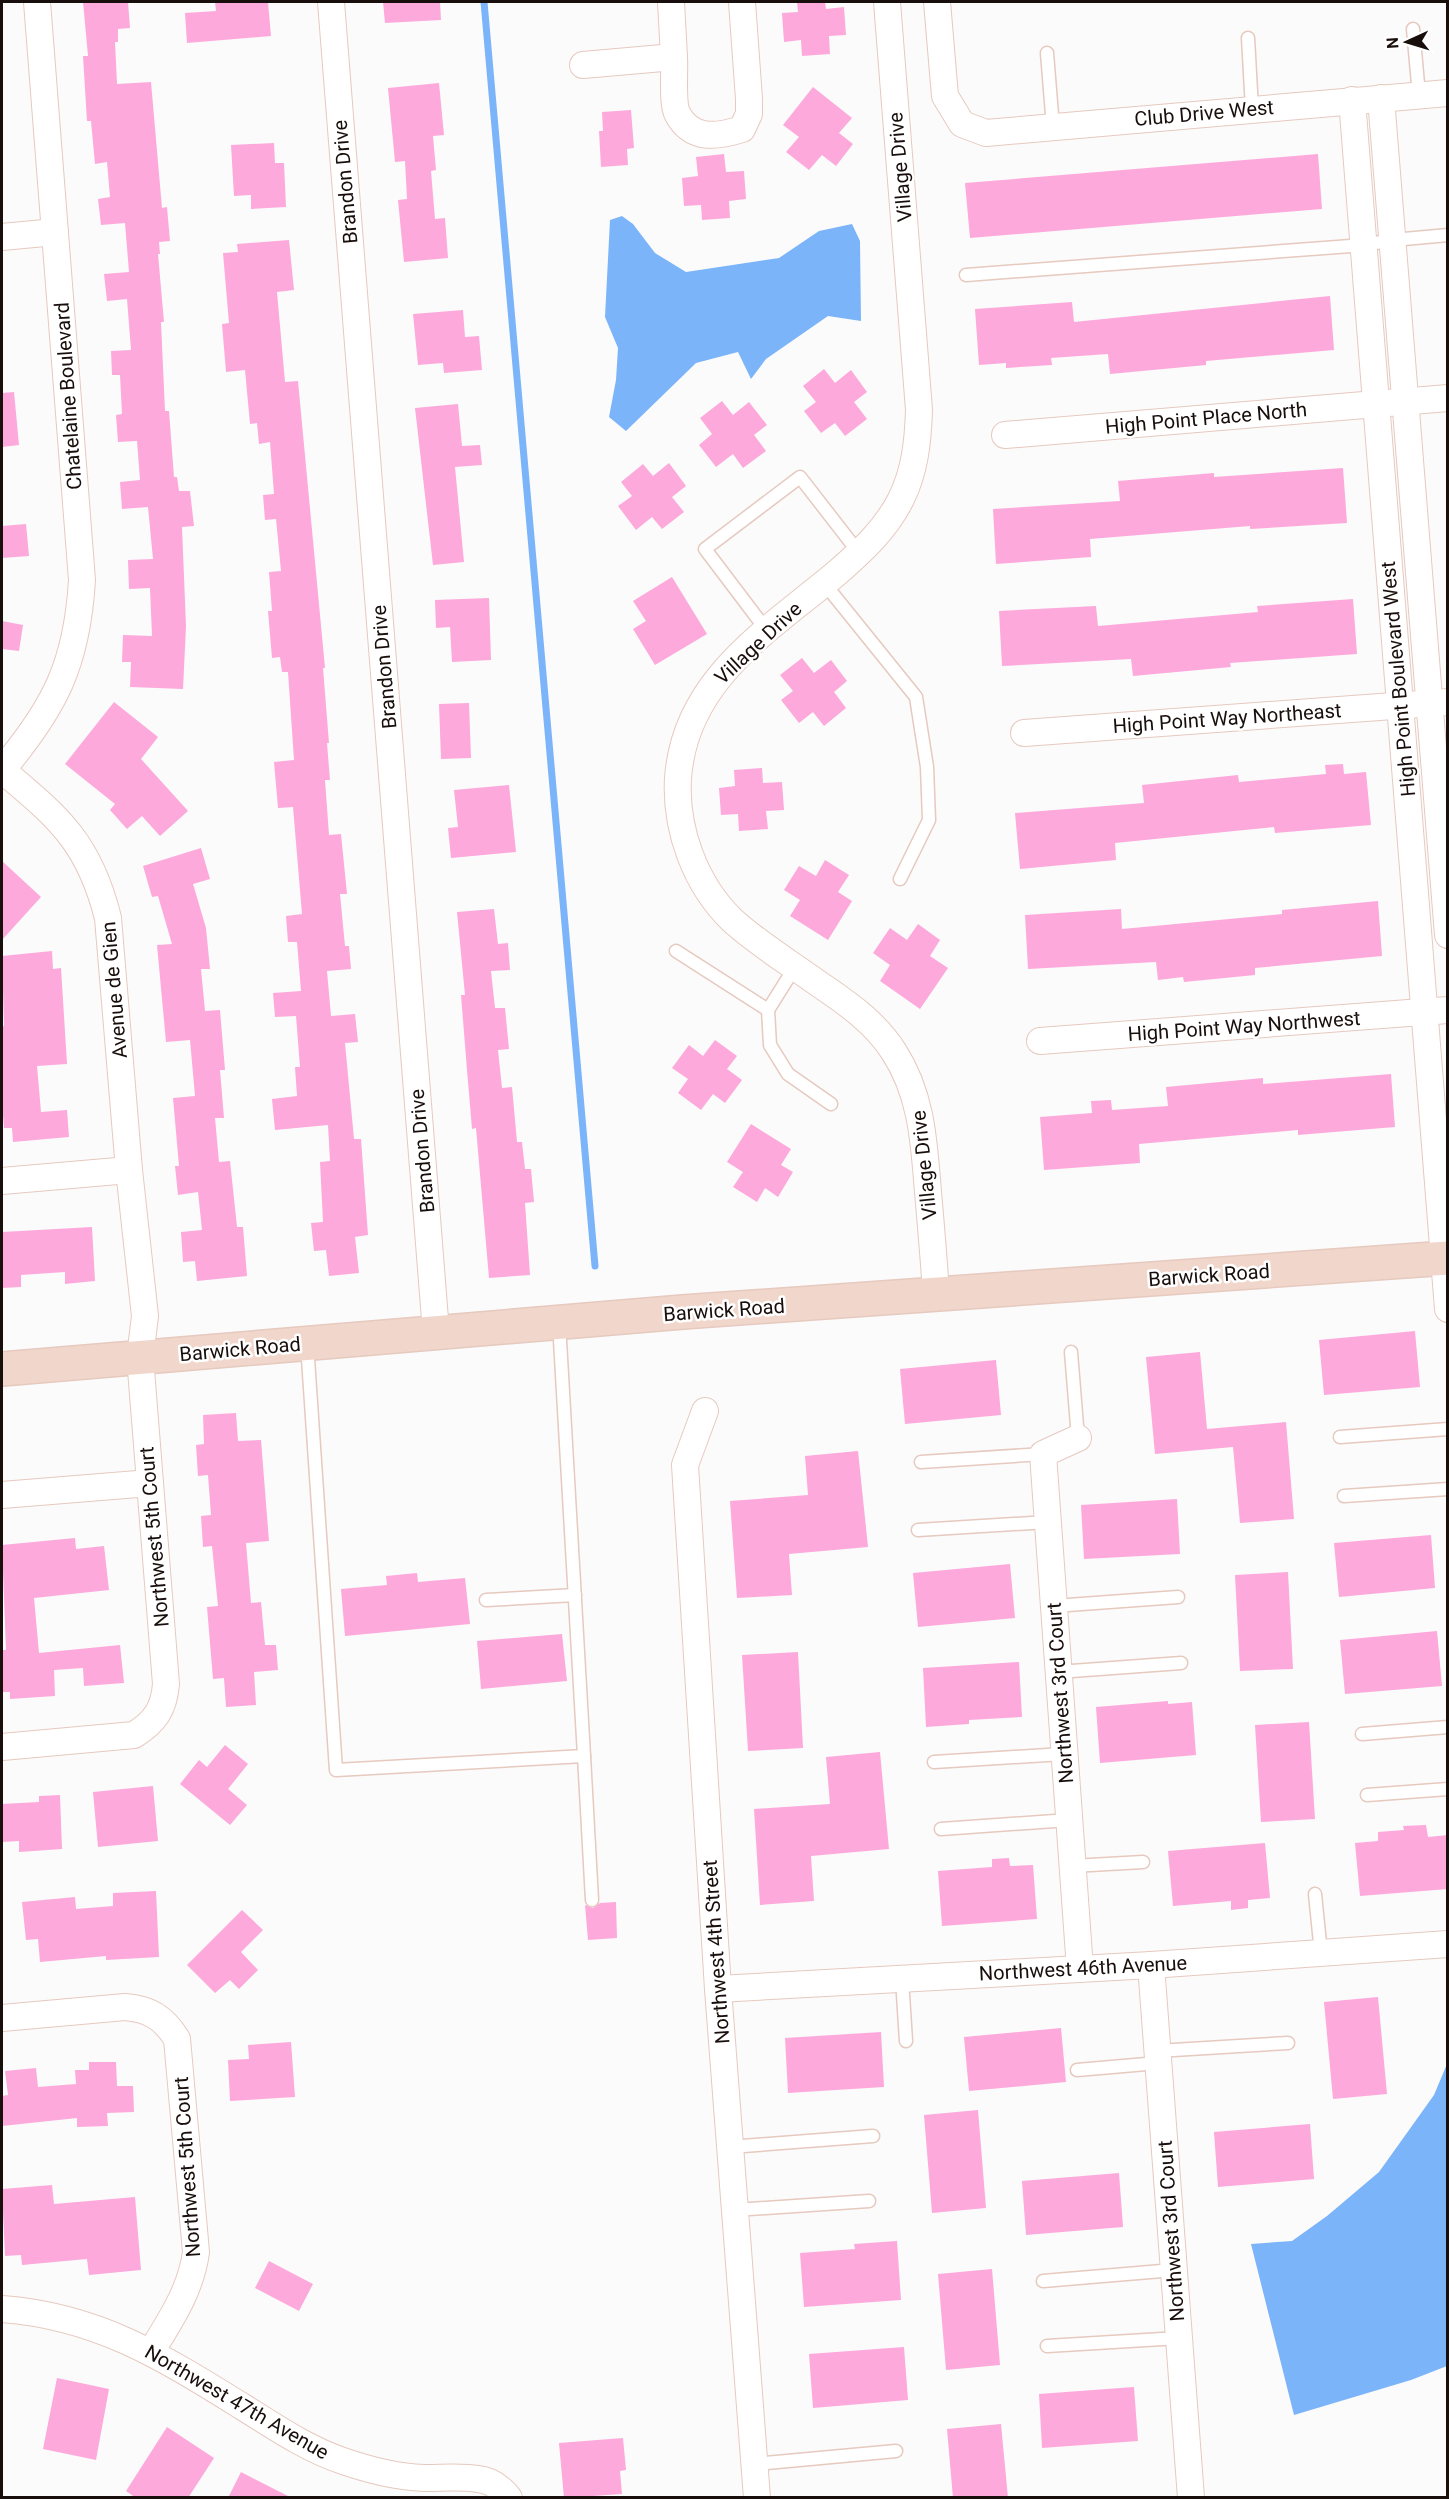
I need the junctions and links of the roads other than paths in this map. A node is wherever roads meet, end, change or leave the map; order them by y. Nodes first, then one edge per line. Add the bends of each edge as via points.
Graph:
1 (37, 2) edge
2 (331, 2) edge
3 (671, 2) edge
4 (742, 2) edge
5 (887, 2) edge
6 (937, 2) edge
7 (1413, 29) dead end
8 (1248, 38) dead end
9 (1047, 53) dead end
10 (674, 57) junction
11 (583, 65) dead end
12 (1448, 93) edge
13 (1419, 95) junction
14 (1381, 98) junction
15 (1352, 100) junction
16 (1252, 109) junction
17 (1053, 127) junction
18 (55, 232) junction
19 (1448, 235) edge
20 (2, 237) edge
21 (1393, 240) junction
22 (1364, 245) junction
23 (966, 275) dead end
24 (1448, 398) edge
25 (1406, 401) junction
26 (1376, 404) junction
27 (1005, 435) dead end
28 (859, 554) junction
29 (824, 584) junction
30 (767, 631) junction
31 (1438, 702) edge
32 (1400, 705) junction
33 (1024, 733) dead end
34 (2, 770) edge
35 (900, 879) dead end
36 (1448, 935) edge
37 (676, 951) dead end
38 (795, 967) junction
39 (768, 1010) junction
40 (1436, 1011) edge
41 (1040, 1041) dead end
42 (831, 1104) dead end
43 (129, 1170) junction
44 (2, 1181) edge
45 (1446, 1258) edge
46 (936, 1294) junction
47 (1448, 1309) edge
48 (559, 1322) junction
49 (436, 1332) junction
50 (307, 1343) junction
51 (1071, 1352) dead end
52 (140, 1357) junction
53 (2, 1369) edge
54 (705, 1411) dead end
55 (1448, 1429) edge
56 (1340, 1437) dead end
57 (1078, 1438) joint
58 (1043, 1454) junction
59 (921, 1462) dead end
60 (150, 1483) junction
61 (1448, 1489) edge
62 (2, 1496) edge
63 (1344, 1497) dead end
64 (1048, 1522) junction
65 (918, 1530) dead end
66 (574, 1595) junction
67 (1178, 1597) dead end
68 (486, 1600) dead end
69 (1054, 1606) junction
70 (1181, 1663) dead end
71 (1058, 1672) junction
72 (1448, 1727) edge
73 (1362, 1734) dead end
74 (2, 1747) edge
75 (1063, 1754) junction
76 (584, 1756) junction
77 (934, 1762) dead end
78 (1448, 1789) edge
79 (1367, 1795) dead end
80 (1069, 1821) junction
81 (940, 1829) dead end
82 (1143, 1863) dead end
83 (1072, 1866) junction
84 (1315, 1894) dead end
85 (592, 1900) dead end
86 (1448, 1944) edge
87 (1321, 1953) junction
88 (1151, 1965) junction
89 (1080, 1969) junction
90 (902, 1979) junction
91 (718, 1989) junction
92 (2, 2018) edge
93 (906, 2041) dead end
94 (1288, 2043) dead end
95 (1158, 2057) junction
96 (1077, 2070) dead end
97 (873, 2136) dead end
98 (730, 2147) junction
99 (869, 2201) dead end
100 (735, 2210) junction
101 (1174, 2270) junction
102 (1043, 2281) dead end
103 (2, 2309) edge
104 (1179, 2338) junction
105 (1047, 2346) dead end
106 (151, 2352) junction
107 (896, 2451) dead end
108 (755, 2464) junction
109 (508, 2496) edge
110 (758, 2498) edge
111 (1191, 2498) edge

1 - 18 street, Chatelaine Boulevard
2 - 49 street, Brandon Drive
3 - 10 street
4 - 10 street via 749,114 742,129 722,136 702,136 687,127 676,112
5 - 28 street, Village Drive via 919,410 918,441 901,499 885,526
6 - 17 street, Club Drive West via 945,96 962,124 986,133
7 - 13 lane
8 - 16 lane
9 - 17 lane
10 - 11 street
12 - 13 street, Club Drive West
13 - 14 street, Club Drive West
14 - 15 street, Club Drive West
14 - 21 street, High Point Boulevard West
15 - 16 street, Club Drive West
15 - 22 street, High Point Boulevard West
16 - 17 street, Club Drive West
18 - 20 street
18 - 34 street, Chatelaine Boulevard via 82,580 80,616 61,684 44,716
19 - 21 lane
21 - 22 lane
21 - 25 street, High Point Boulevard West
22 - 23 lane
22 - 26 street, High Point Boulevard West
24 - 25 street, High Point Place North
25 - 26 street, High Point Place North
25 - 31 street, High Point Boulevard West
26 - 27 street, High Point Place North
26 - 32 street, High Point Boulevard West
28 - 29 street, Village Drive
28 - 30 lane via 800,477 705,549
29 - 30 street, Village Drive
29 - 35 lane via 916,697 927,767 929,820
30 - 38 street, Village Drive via 730,662 695,712 681,756 679,810 692,859 711,895 731,919
31 - 32 street, High Point Way Northeast
31 - 36 street, High Point Boulevard West
32 - 33 street, High Point Way Northeast
32 - 40 street, High Point Boulevard West
34 - 43 street, Avenue de Gien via 72,834 101,888 108,918
37 - 39 lane
38 - 39 lane
38 - 46 street, Village Drive via 875,1028 909,1078 924,1138
39 - 42 lane via 770,1046 788,1074
40 - 41 street, High Point Way Northwest
40 - 45 street, High Point Boulevard West
43 - 44 street
43 - 52 street, Avenue de Gien via 137,1248 128,1285 130,1326
45 - 46 street, Barwick Road
45 - 47 street, High Point Boulevard West
46 - 48 street, Barwick Road
48 - 49 street, Barwick Road
48 - 66 lane
49 - 50 street, Barwick Road
50 - 52 street, Barwick Road
50 - 76 lane via 336,1770
51 - 57 lane
52 - 53 street, Barwick Road
52 - 60 street, Northwest 5th Court
54 - 91 street, Northwest 4th Street via 685,1465
55 - 56 lane
57 - 58 street
58 - 59 lane
58 - 64 street, Northwest 3rd Court
60 - 62 street
60 - 74 street, Northwest 5th Court via 166,1684 165,1700 158,1715 134,1735
61 - 63 lane
64 - 65 lane
64 - 69 street, Northwest 3rd Court
66 - 68 lane
66 - 76 lane
67 - 69 lane
69 - 71 street, Northwest 3rd Court
70 - 71 lane
71 - 75 street, Northwest 3rd Court
72 - 73 lane
75 - 77 lane
75 - 80 street, Northwest 3rd Court
76 - 85 lane
78 - 79 lane
80 - 81 lane
80 - 83 street, Northwest 3rd Court
82 - 83 lane
83 - 89 street, Northwest 3rd Court
84 - 87 lane
86 - 87 street, Northwest 46th Avenue
87 - 88 street, Northwest 46th Avenue
88 - 89 street, Northwest 46th Avenue
88 - 95 street, Northwest 3rd Court
89 - 90 street, Northwest 46th Avenue
90 - 91 street, Northwest 46th Avenue
90 - 93 lane
91 - 98 street, Northwest 4th Street
92 - 106 street, Northwest 5th Court via 142,2008 157,2015 177,2039 196,2252 184,2297
94 - 95 lane
95 - 96 lane
95 - 101 street, Northwest 3rd Court
97 - 98 lane
98 - 100 street, Northwest 4th Street
99 - 100 lane
100 - 108 street, Northwest 4th Street
101 - 102 lane
101 - 104 street, Northwest 3rd Court
103 - 106 street, Northwest 47th Avenue via 74,2321
104 - 105 lane
104 - 111 street, Northwest 3rd Court
106 - 109 street, Northwest 47th Avenue via 325,2454 381,2472 421,2478 480,2479
107 - 108 lane
108 - 110 street, Northwest 4th Street

